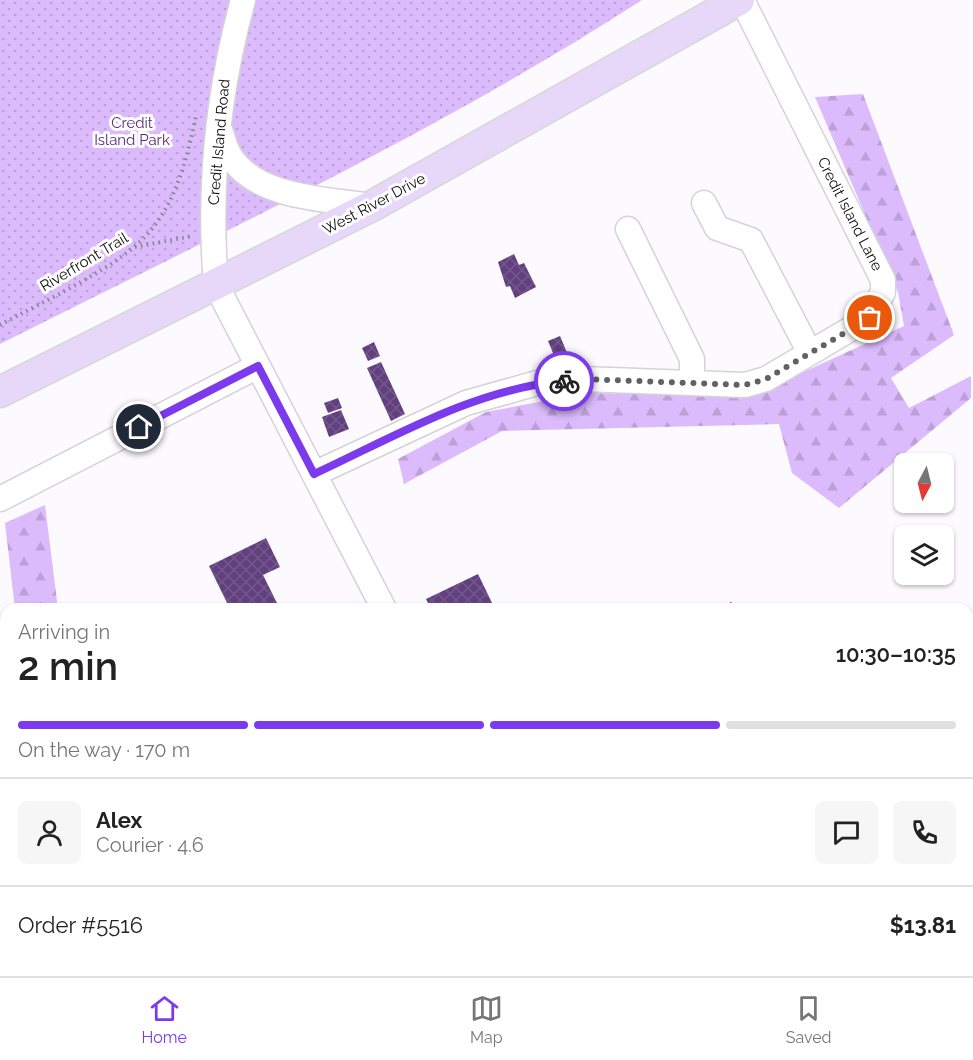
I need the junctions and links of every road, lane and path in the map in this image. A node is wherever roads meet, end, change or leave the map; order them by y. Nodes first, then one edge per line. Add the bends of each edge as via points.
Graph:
1 (243, 0) edge
2 (741, 0) edge
3 (198, 107) dead end
4 (218, 124) junction
5 (704, 203) dead end
6 (372, 206) junction
7 (628, 229) dead end
8 (212, 232) junction
9 (134, 248) junction
10 (216, 285) junction
11 (0, 325) edge
12 (810, 353) junction
13 (258, 366) junction
14 (692, 383) junction
15 (0, 392) edge
16 (314, 474) junction
17 (0, 499) edge
18 (381, 603) edge

1 - 4 street, Credit Island Road via 221,93
2 - 6 main road, West River Drive
2 - 12 street, Credit Island Lane via 883,280 883,292 870,318
3 - 9 path, Riverfront Trail via 185,166 168,204 151,231
4 - 6 street via 230,157 255,180 283,193
4 - 8 street, Credit Island Road
5 - 12 street via 717,228 751,240
6 - 10 main road, West River Drive
7 - 14 street via 692,359
8 - 9 path
8 - 10 street, Credit Island Road
9 - 11 path, Riverfront Trail
10 - 13 street
10 - 15 main road, West River Drive
12 - 14 street, Credit Island Lane via 766,379 745,385
13 - 16 street
13 - 17 street
14 - 16 street, Credit Island Lane via 583,379 537,383 466,403
16 - 18 street

